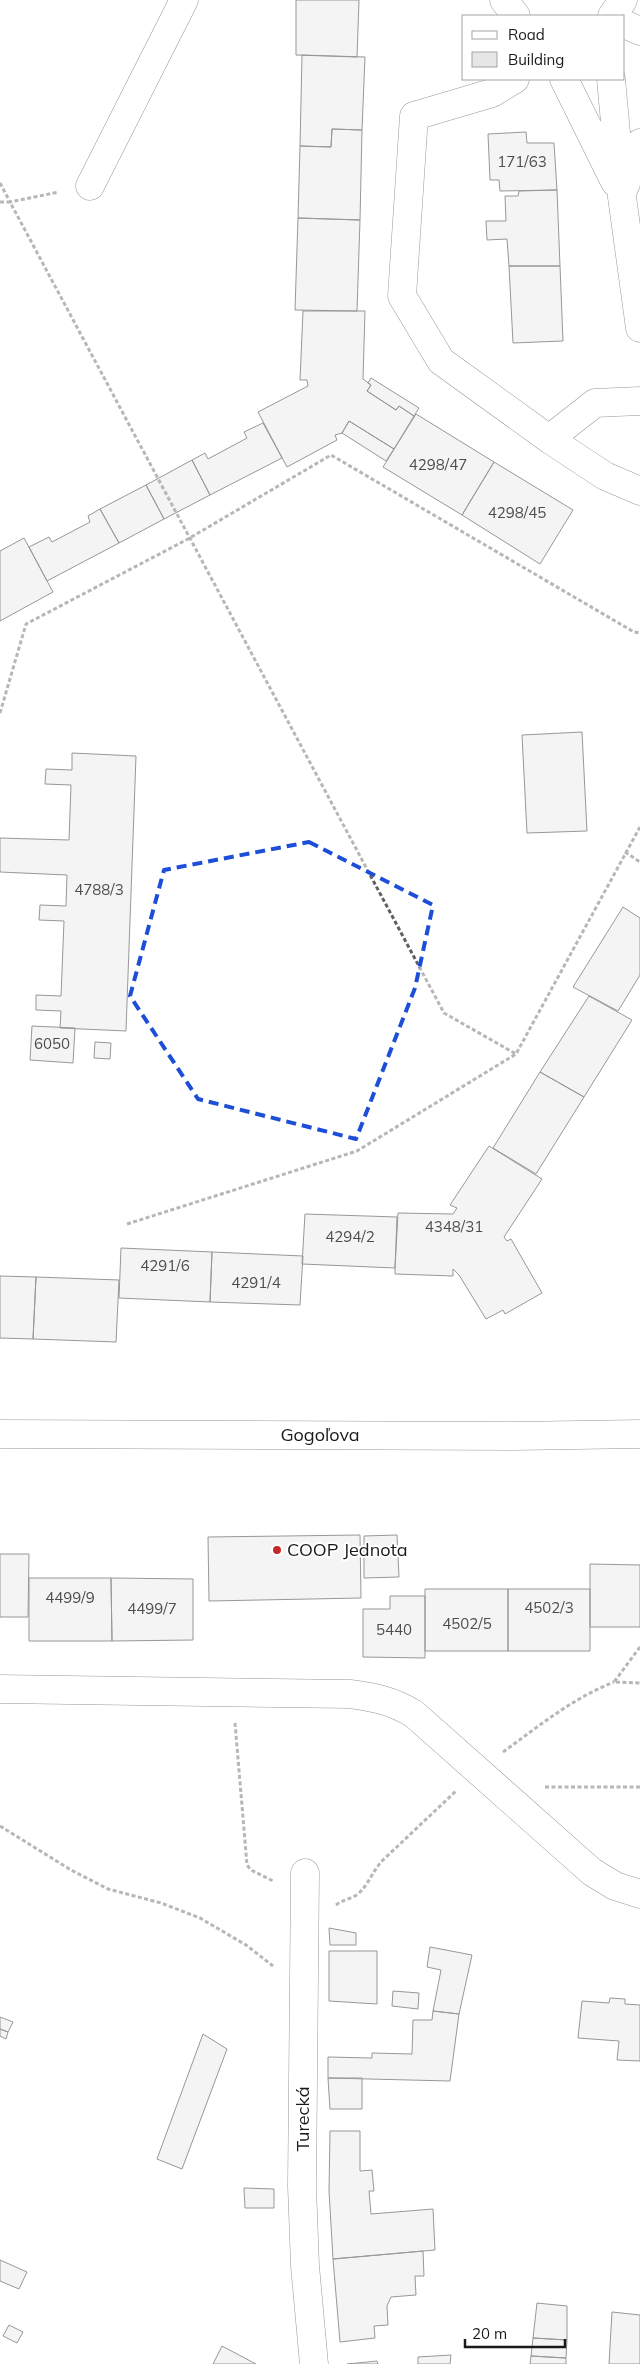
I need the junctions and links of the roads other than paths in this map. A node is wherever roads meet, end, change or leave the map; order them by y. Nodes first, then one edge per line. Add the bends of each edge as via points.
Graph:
1 (184, 0) edge
2 (504, 0) edge
3 (623, 0) edge
4 (515, 15) edge
5 (613, 15) edge
6 (625, 24) edge
7 (640, 31) edge
8 (513, 80) edge
9 (564, 80) edge
10 (611, 80) edge
11 (640, 143) edge
12 (90, 186) road end
13 (622, 197) junction
14 (640, 328) edge
15 (640, 401) edge
16 (549, 439) junction
17 (640, 491) edge
18 (0, 1434) edge
19 (640, 1434) edge
20 (0, 1689) edge
21 (305, 1873) dead end
22 (640, 1894) edge
23 (314, 2364) edge

1 - 12 street
2 - 4 street
3 - 5 street
6 - 7 street
8 - 16 street via 492,93 414,116 402,296 441,361
9 - 13 street
10 - 13 street
11 - 13 street
13 - 14 street
15 - 16 street via 595,403
16 - 17 street via 605,476
18 - 19 street, Gogoľova
20 - 22 street via 350,1694 388,1701 414,1714 592,1872 615,1886
21 - 23 street, Turecká via 302,2186

